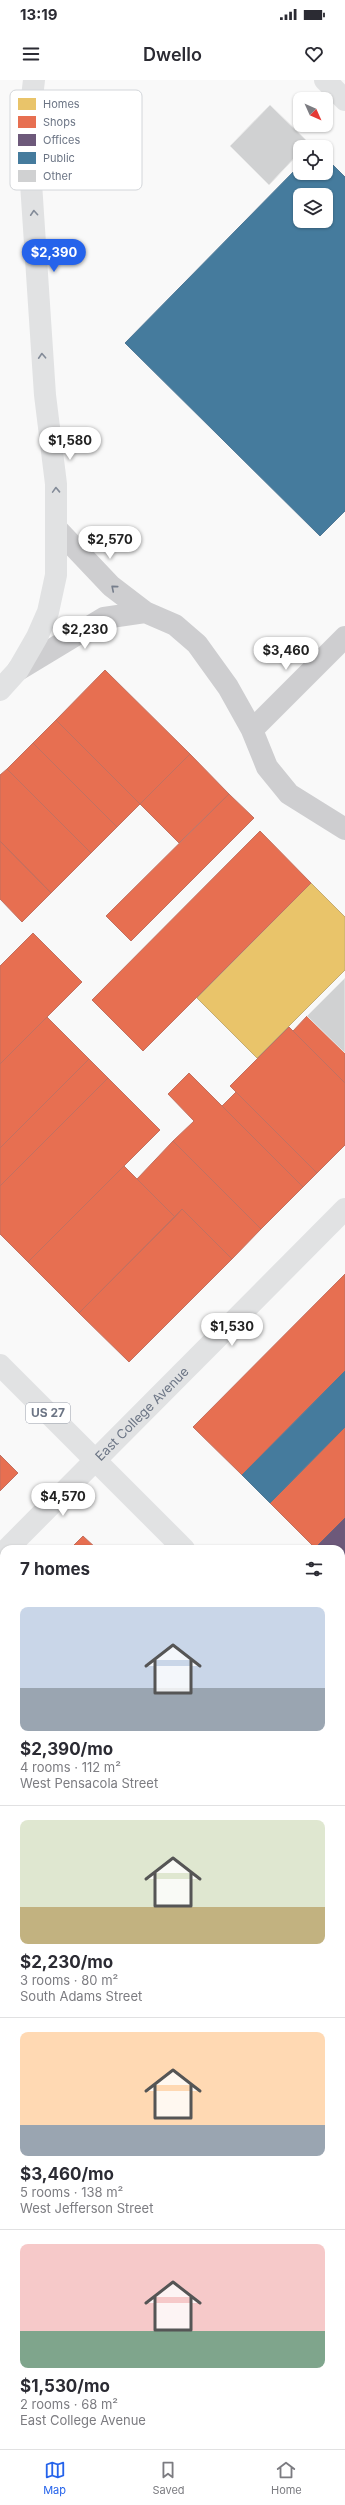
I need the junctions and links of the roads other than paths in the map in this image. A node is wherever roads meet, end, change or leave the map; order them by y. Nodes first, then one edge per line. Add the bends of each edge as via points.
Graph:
1 (34, 80) edge
2 (325, 80) edge
3 (33, 90) edge
4 (345, 100) edge
5 (31, 190) edge
6 (57, 529) junction
7 (145, 612) junction
8 (345, 637) edge
9 (18, 670) junction
10 (0, 690) edge
11 (252, 730) junction
12 (345, 830) edge
13 (345, 1209) edge
14 (0, 1365) edge
15 (95, 1461) junction
16 (11, 1545) edge
17 (180, 1545) edge

3 -> 1 main road
2 - 4 main road
6 -> 5 main road via 56,484 45,395
7 -> 6 street via 111,586
6 - 9 main road via 56,575 48,612
7 - 9 street via 104,618
7 - 11 street via 175,625 197,644 228,687
8 - 11 street
9 - 10 main road
11 - 12 street via 267,767 289,794
13 - 15 main road, East College Avenue
14 - 15 main road, US 27
15 - 16 main road, East College Avenue
15 - 17 main road, US 27

